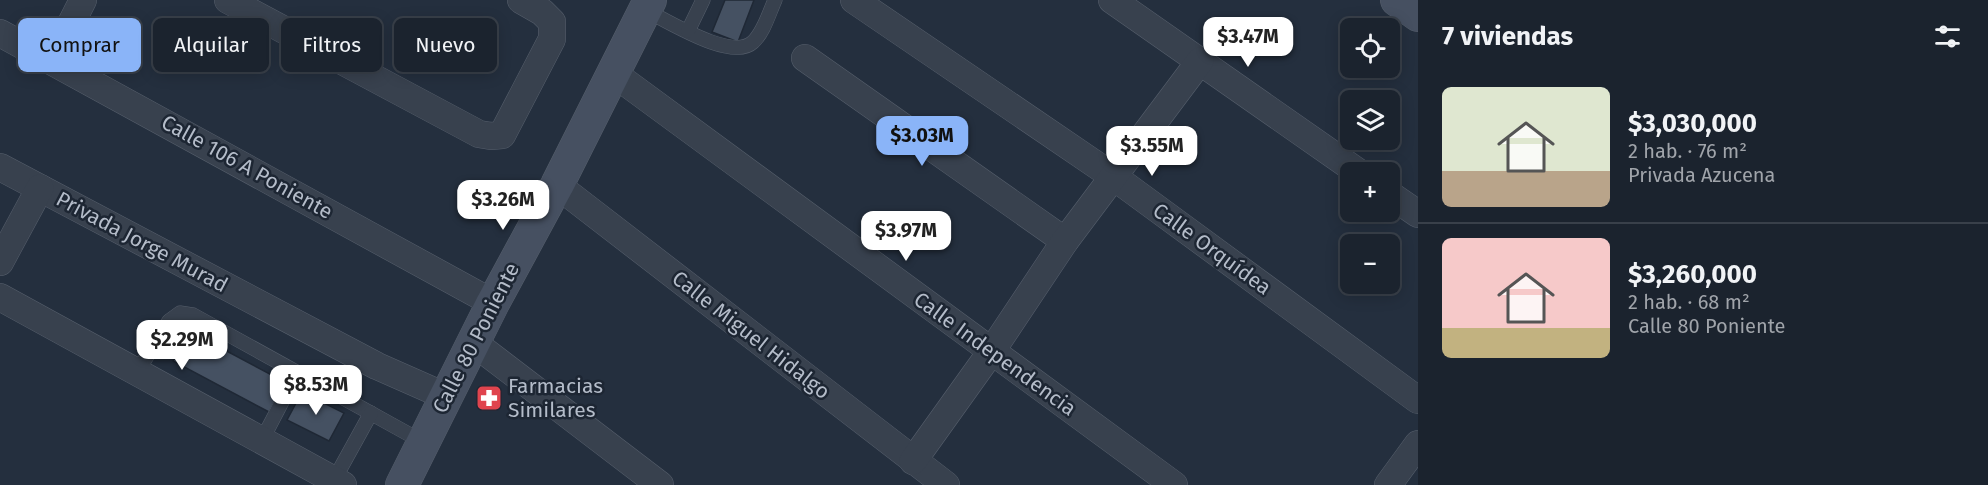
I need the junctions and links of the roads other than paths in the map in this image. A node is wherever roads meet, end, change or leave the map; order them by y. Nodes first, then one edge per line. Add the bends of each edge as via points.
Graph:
1 (83, 0) edge
2 (228, 0) edge
3 (521, 0) edge
4 (703, 0) edge
5 (775, 0) edge
6 (854, 0) edge
7 (1112, 0) edge
8 (1396, 0) edge
9 (648, 5) edge
10 (1418, 15) edge
11 (74, 18) edge
12 (688, 31) junction
13 (0, 33) edge
14 (18, 43) edge
15 (805, 58) dead end
16 (1200, 61) junction
17 (72, 72) edge
18 (613, 73) junction
19 (1344, 162) edge
20 (0, 166) edge
21 (1114, 177) junction
22 (557, 185) junction
23 (40, 188) junction
24 (1400, 202) edge
25 (1418, 214) edge
26 (1065, 241) junction
27 (0, 262) edge
28 (0, 297) edge
29 (493, 303) junction
30 (474, 344) junction
31 (991, 352) junction
32 (137, 372) junction
33 (297, 373) junction
34 (446, 396) junction
35 (1418, 400) edge
36 (371, 413) junction
37 (262, 440) junction
38 (423, 442) junction
39 (1418, 444) edge
40 (925, 475) edge
41 (338, 482) edge
42 (409, 482) edge
43 (660, 485) edge
44 (1174, 485) edge
45 (1388, 485) edge

1 - 11 street
2 - 3 street via 480,134 491,136 502,135 552,39 552,22
4 - 12 lane
5 - 12 lane via 764,27 744,48 720,46
6 - 21 street, Calle Orquídea
7 - 16 street
8 - 10 street
9 - 12 lane
9 - 18 street, Calle 80 Poniente
13 - 14 street, Calle 106 A Poniente
15 - 26 street
16 - 19 street
16 - 21 street
17 - 29 street, Calle 106 A Poniente
18 - 22 street, Calle 80 Poniente
18 - 31 street, Calle Independencia
20 - 23 street, Privada Jorge Murad
21 - 26 street
21 - 35 street, Calle Orquídea
22 - 29 street, Calle 80 Poniente
22 - 40 street, Calle Miguel Hidalgo
23 - 27 street
23 - 34 street, Privada Jorge Murad via 377,366
24 - 25 street
26 - 31 street
28 - 32 street
29 - 30 street, Calle 80 Poniente
30 - 34 street, Calle 80 Poniente
30 - 43 street
31 - 40 street
31 - 44 street, Calle Independencia
32 - 33 lane via 169,321 180,314 193,315
32 - 37 street
33 - 36 lane
33 - 37 lane
34 - 38 street, Calle 80 Poniente
36 - 38 lane
36 - 41 lane
37 - 41 street
38 - 42 street, Calle 80 Poniente
39 - 45 street

